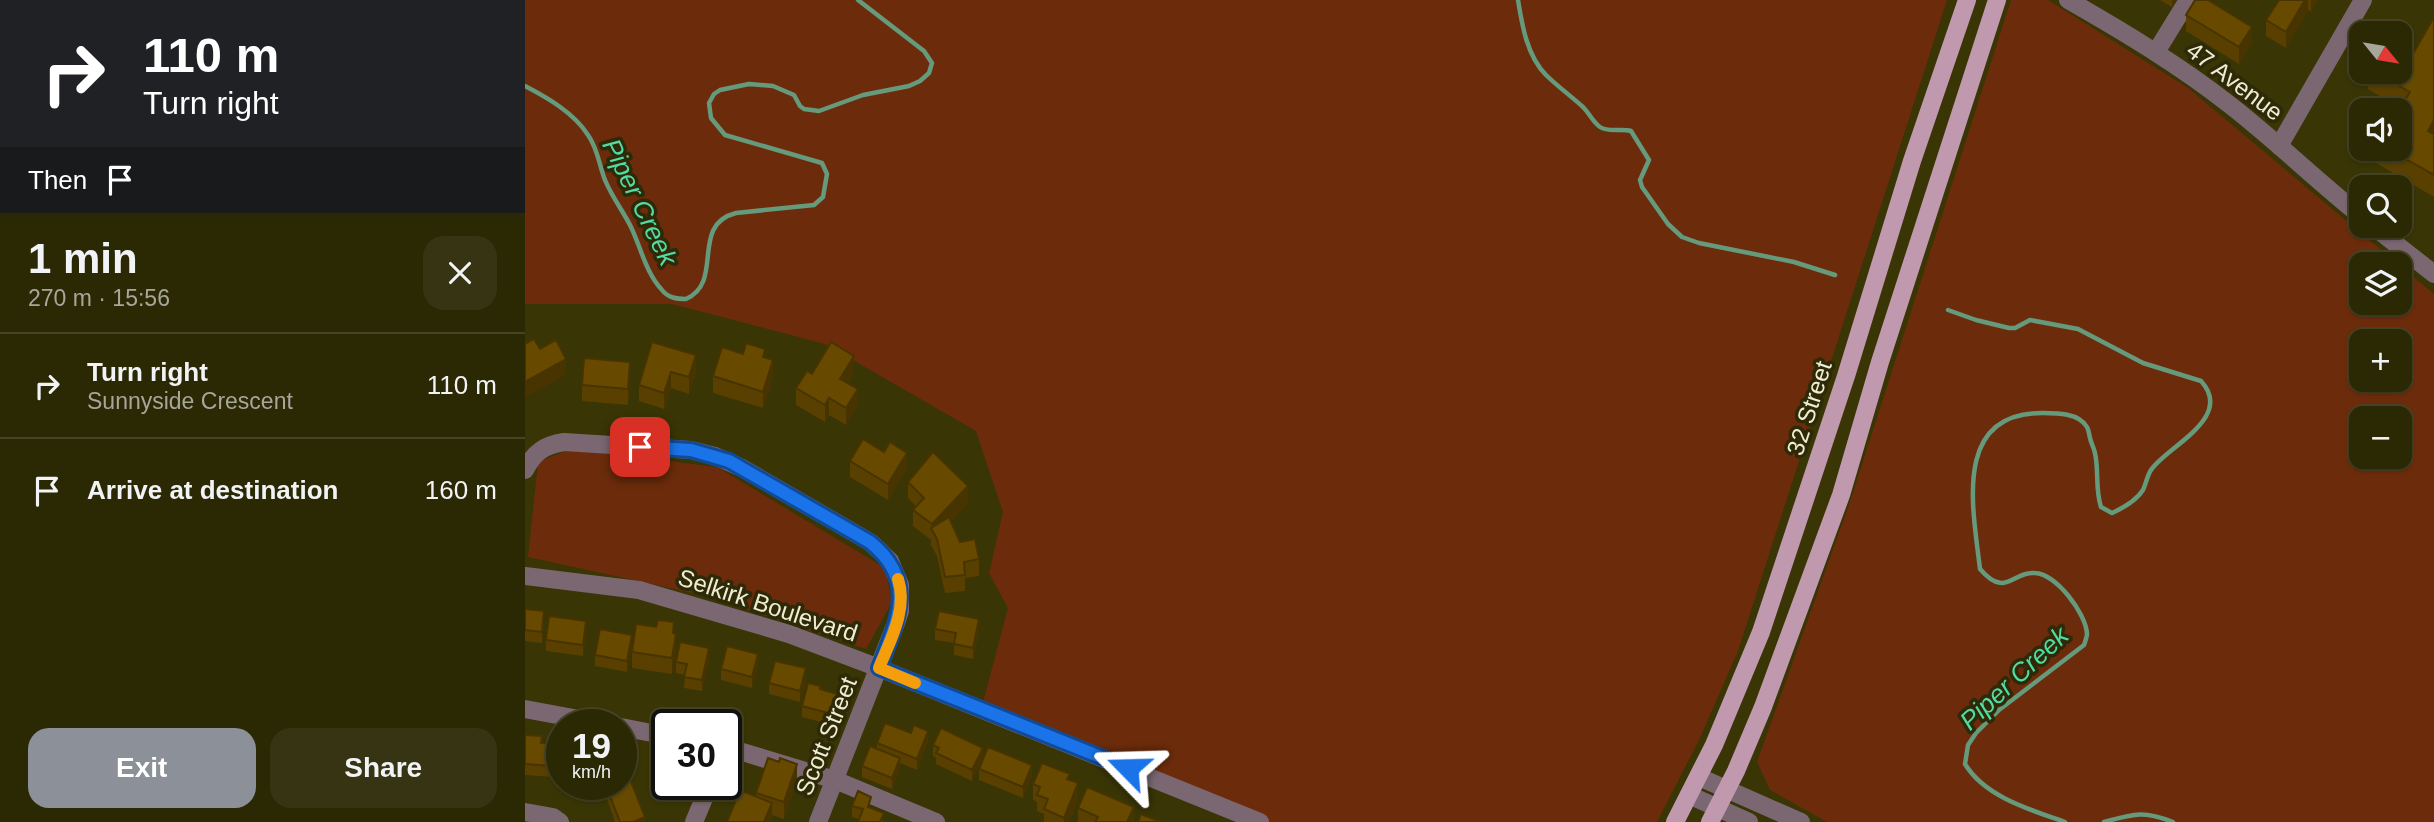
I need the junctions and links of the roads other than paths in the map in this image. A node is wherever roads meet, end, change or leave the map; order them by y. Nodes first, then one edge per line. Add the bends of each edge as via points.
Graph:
1 (1967, 0) edge
2 (1997, 0) edge
3 (2068, 0) edge
4 (2188, 0) edge
5 (2363, 0) edge
6 (2156, 52) junction
7 (2279, 146) junction
8 (2349, 206) edge
9 (2388, 238) edge
10 (2434, 274) edge
11 (525, 470) edge
12 (525, 576) edge
13 (879, 668) junction
14 (525, 709) edge
15 (546, 713) edge
16 (742, 752) edge
17 (1699, 776) junction
18 (835, 780) junction
19 (1727, 790) junction
20 (1689, 795) junction
21 (703, 800) edge
22 (525, 811) edge
23 (1714, 815) edge
24 (560, 822) edge
25 (694, 822) edge
26 (818, 822) edge
27 (933, 822) edge
28 (1260, 822) edge
29 (1675, 822) edge
30 (1749, 822) edge
31 (1801, 822) edge

1 - 17 main road, 32 Street via 1761,632
2 - 19 main road via 1841,495 1763,707
3 - 6 street, 47 Avenue
4 - 6 street
5 - 7 street
6 - 7 street, 47 Avenue
7 - 8 street, 47 Avenue
9 - 10 street
11 - 13 street, Scott Street via 542,449 564,442 691,450 742,468 870,542 890,561 900,585 900,611
12 - 13 street, Selkirk Boulevard via 639,590 764,626
13 - 18 street, Scott Street
13 - 28 street, Selkirk Boulevard
14 - 15 street
16 - 18 street
17 - 19 street
17 - 20 main road, 32 Street
18 - 26 street, Scott Street
18 - 27 street
19 - 23 main road
19 - 31 street
20 - 23 street
20 - 29 main road, 32 Street
21 - 25 street
22 - 24 street
23 - 30 street

